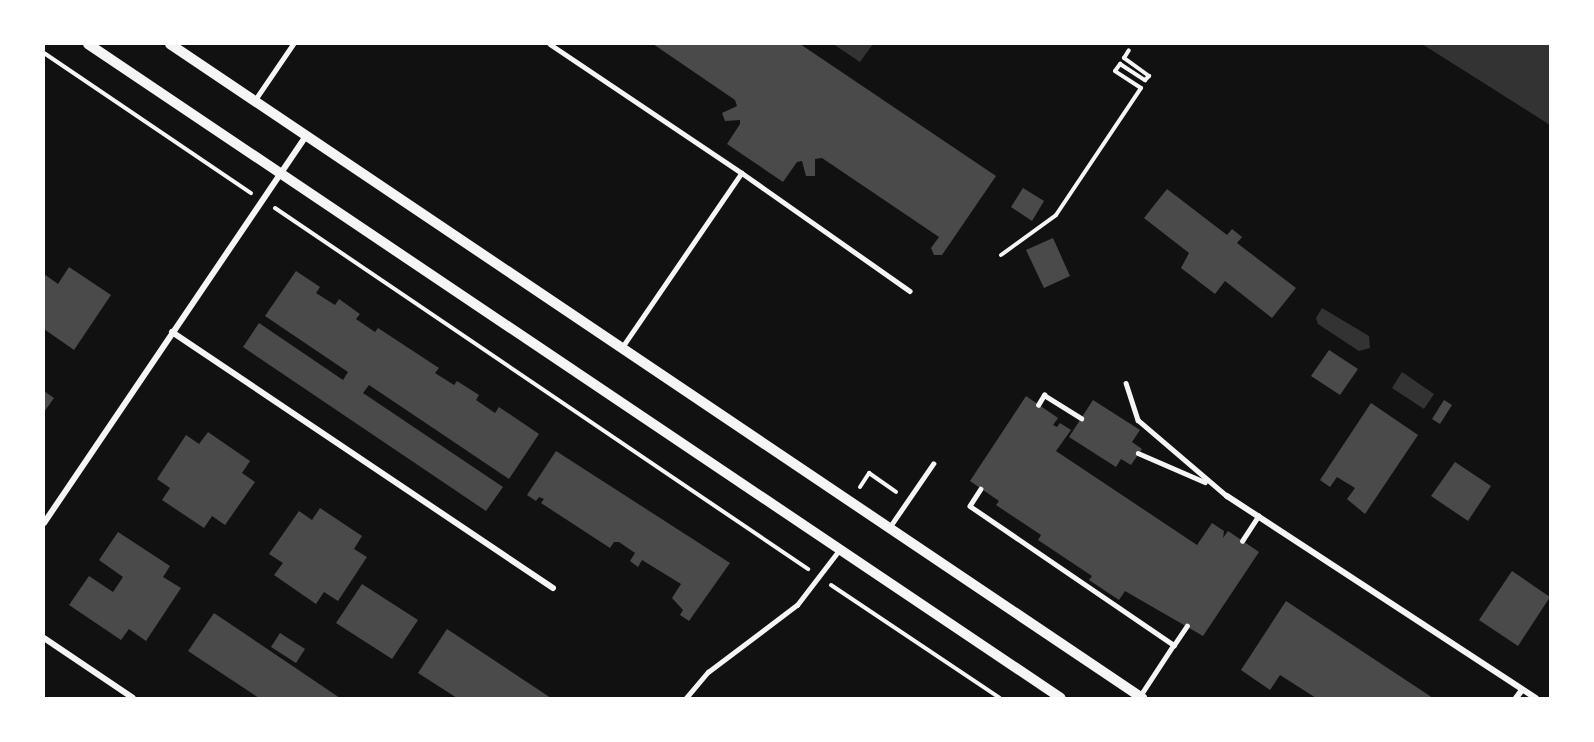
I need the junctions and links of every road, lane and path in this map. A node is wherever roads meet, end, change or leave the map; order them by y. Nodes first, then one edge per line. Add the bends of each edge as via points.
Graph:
1 (88, 44) edge
2 (170, 44) edge
3 (293, 44) edge
4 (550, 44) edge
5 (1130, 50) dead end
6 (44, 53) edge
7 (255, 100) junction
8 (306, 136) junction
9 (280, 172) junction
10 (742, 173) junction
11 (261, 200) junction
12 (1001, 255) dead end
13 (910, 291) dead end
14 (172, 332) junction
15 (622, 350) junction
16 (1126, 383) dead end
17 (1038, 405) dead end
18 (1081, 418) dead end
19 (1138, 453) dead end
20 (933, 464) dead end
21 (1210, 484) junction
22 (981, 489) dead end
23 (1227, 496) joint
24 (1258, 516) junction
25 (44, 523) edge
26 (889, 528) junction
27 (1242, 541) dead end
28 (840, 549) junction
29 (819, 576) junction
30 (553, 588) dead end
31 (1187, 626) dead end
32 (44, 638) edge
33 (1174, 645) junction
34 (1522, 690) junction
35 (1141, 698) edge
36 (133, 699) edge
37 (686, 699) edge
38 (1000, 699) edge
39 (1061, 699) edge
40 (1516, 699) edge
41 (1536, 699) edge

1 - 9 street
2 - 7 street
3 - 7 lane
4 - 10 lane
5 - 12 path via 1124,58 1149,76 1145,81 1120,64 1115,70 1142,88 1056,215
6 - 11 path
7 - 8 street
8 - 9 street
8 - 15 street
9 - 11 street
9 - 28 street
10 - 13 lane
10 - 15 lane
11 - 14 street
11 - 29 path
14 - 25 street
14 - 30 street
15 - 26 street
16 - 21 lane via 1138,420
17 - 18 lane via 1044,394
19 - 21 lane
20 - 26 lane
21 - 23 lane
22 - 33 lane via 970,506
23 - 24 street
24 - 27 lane
24 - 34 street
26 - 35 street
28 - 29 lane
28 - 39 street
29 - 37 lane via 783,618 708,672
29 - 38 path
31 - 33 lane
32 - 36 street
33 - 35 lane
34 - 40 street
34 - 41 street

